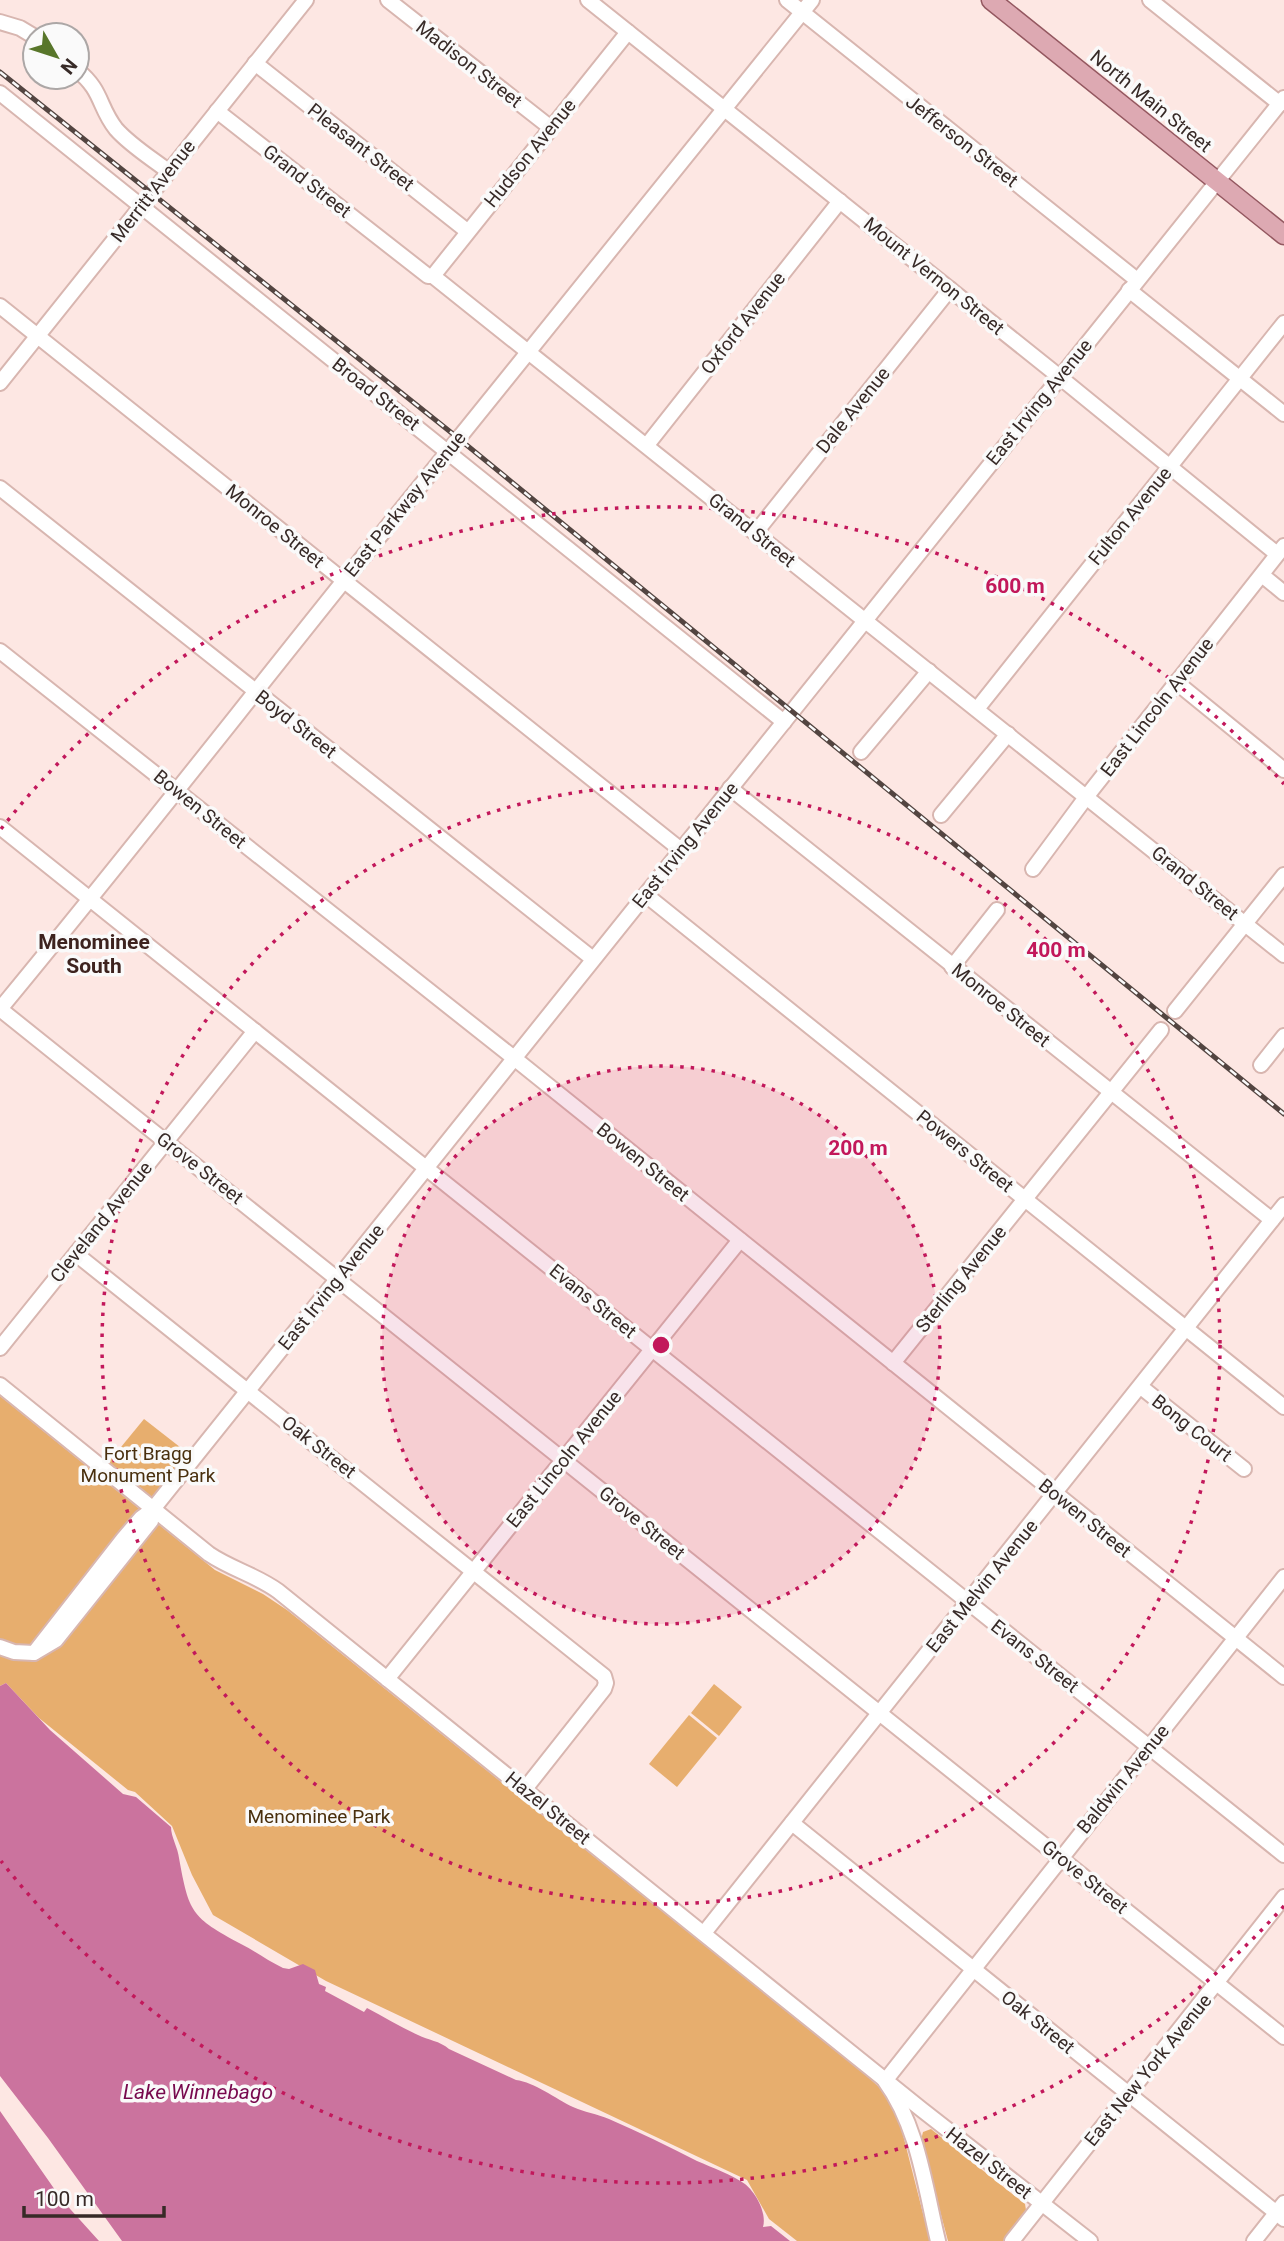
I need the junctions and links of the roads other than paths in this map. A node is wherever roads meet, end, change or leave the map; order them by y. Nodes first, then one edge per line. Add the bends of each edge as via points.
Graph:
1 (306, 0) edge
2 (388, 0) edge
3 (588, 0) edge
4 (787, 0) edge
5 (812, 0) edge
6 (991, 0) edge
7 (1150, 0) edge
8 (802, 12) junction
9 (0, 22) edge
10 (21, 29) edge
11 (628, 32) junction
12 (255, 63) junction
13 (91, 82) edge
14 (0, 93) edge
15 (1282, 101) edge
16 (724, 109) junction
17 (217, 111) junction
18 (551, 128) junction
19 (168, 171) junction
20 (1218, 181) junction
21 (840, 201) junction
22 (141, 206) junction
23 (467, 231) junction
24 (1284, 235) edge
25 (433, 276) junction
26 (1133, 285) junction
27 (950, 289) junction
28 (0, 306) edge
29 (1284, 323) edge
30 (38, 336) junction
31 (529, 352) junction
32 (1060, 377) junction
33 (1240, 378) junction
34 (0, 383) edge
35 (1284, 414) edge
36 (647, 445) junction
37 (448, 450) junction
38 (1169, 466) junction
39 (0, 488) edge
40 (756, 532) junction
41 (1280, 550) edge
42 (1262, 575) junction
43 (343, 581) junction
44 (1284, 593) edge
45 (865, 621) junction
46 (0, 651) edge
47 (929, 671) junction
48 (1176, 682) junction
49 (255, 691) junction
50 (976, 709) junction
51 (784, 722) junction
52 (1008, 734) junction
53 (861, 752) dead end
54 (1284, 770) edge
55 (730, 789) junction
56 (177, 791) junction
57 (1087, 796) junction
58 (941, 815) dead end
59 (0, 827) edge
60 (681, 850) junction
61 (1033, 869) dead end
62 (1284, 876) edge
63 (646, 895) junction
64 (91, 899) junction
65 (997, 910) dead end
66 (1245, 923) junction
67 (1284, 954) edge
68 (593, 959) junction
69 (952, 967) junction
70 (0, 1009) edge
71 (1175, 1011) dead end
72 (1161, 1030) dead end
73 (255, 1031) junction
74 (1284, 1036) edge
75 (514, 1058) junction
76 (1261, 1065) dead end
77 (1110, 1092) junction
78 (166, 1142) junction
79 (426, 1168) junction
80 (1025, 1199) junction
81 (1284, 1205) edge
82 (1272, 1220) junction
83 (740, 1240) junction
84 (76, 1254) junction
85 (338, 1278) junction
86 (1188, 1329) junction
87 (0, 1348) edge
88 (653, 1350) junction
89 (893, 1363) junction
90 (0, 1384) edge
91 (1141, 1387) junction
92 (248, 1390) junction
93 (1282, 1401) edge
94 (563, 1459) junction
95 (1244, 1469) dead end
96 (1056, 1494) junction
97 (153, 1509) junction
98 (474, 1570) junction
99 (1284, 1577) edge
100 (969, 1603) junction
101 (1236, 1639) junction
102 (0, 1647) edge
103 (1284, 1677) edge
104 (387, 1679) junction
105 (879, 1714) junction
106 (1149, 1746) junction
107 (525, 1789) junction
108 (792, 1823) junction
109 (1284, 1855) edge
110 (1061, 1857) junction
111 (1284, 1897) edge
112 (705, 1933) junction
113 (972, 1969) junction
114 (1217, 1984) junction
115 (1284, 2037) edge
116 (885, 2081) junction
117 (1127, 2094) junction
118 (1041, 2204) junction
119 (1281, 2212) edge
120 (938, 2241) edge
121 (1012, 2241) edge
122 (1090, 2241) edge
123 (1254, 2241) edge

1 - 12 street, Merritt Avenue
2 - 18 street, Madison Street
3 - 11 street, Mount Vernon Street
4 - 8 street, Jefferson Street
5 - 8 street, East Parkway Avenue
6 - 20 main road, North Main Street
7 - 15 street
8 - 16 street, East Parkway Avenue
8 - 26 street, Jefferson Street
9 - 10 street
11 - 16 street, Mount Vernon Street
11 - 18 street, Hudson Avenue
12 - 17 street, Merritt Avenue
12 - 23 street, Pleasant Street
13 - 19 street via 121,134
14 - 22 street, Broad Street
15 - 20 street, East Irving Avenue
16 - 21 street, Mount Vernon Street
16 - 31 street, East Parkway Avenue
17 - 19 street, Merritt Avenue
17 - 25 street, Grand Street
18 - 23 street, Hudson Avenue
19 - 22 street, Merritt Avenue
20 - 24 main road, North Main Street
20 - 26 street, East Irving Avenue
21 - 27 street, Mount Vernon Street
21 - 36 street, Oxford Avenue
22 - 30 street, Merritt Avenue
22 - 37 street, Broad Street
23 - 25 street, Hudson Avenue
25 - 31 street, Grand Street
26 - 32 street, East Irving Avenue
26 - 33 street, Jefferson Street
27 - 32 street, Mount Vernon Street
27 - 40 street, Dale Avenue
28 - 30 street, Monroe Street
29 - 33 street, Fulton Avenue
30 - 34 street, Merritt Avenue
30 - 43 street, Monroe Street
31 - 36 street, Grand Street
31 - 37 street, East Parkway Avenue
32 - 38 street, Mount Vernon Street
32 - 45 street, East Irving Avenue
33 - 35 street, Jefferson Street
33 - 38 street, Fulton Avenue
36 - 40 street, Grand Street
37 - 43 street, East Parkway Avenue
37 - 51 street, Broad Street
38 - 41 street, Mount Vernon Street
38 - 50 street, Fulton Avenue
39 - 49 street, Boyd Street
40 - 45 street, Grand Street
41 - 42 street, East Lincoln Avenue
42 - 44 street
42 - 48 street, East Lincoln Avenue
43 - 49 street, East Parkway Avenue
43 - 60 street, Monroe Street
45 - 47 street, Grand Street
45 - 51 street, East Irving Avenue
46 - 56 street, Bowen Street
47 - 50 street, Grand Street
47 - 53 street
48 - 54 street
48 - 57 street, East Lincoln Avenue
49 - 56 street, East Parkway Avenue
49 - 68 street, Boyd Street
50 - 52 street, Grand Street
51 - 55 street, East Irving Avenue
52 - 57 street, Grand Street
52 - 58 street
55 - 60 street, East Irving Avenue
55 - 69 street, Monroe Street
56 - 64 street, East Parkway Avenue
56 - 75 street, Bowen Street
57 - 61 street, East Lincoln Avenue
57 - 66 street, Grand Street
59 - 64 street, Evans Street
60 - 63 street, East Irving Avenue
62 - 66 street
63 - 68 street, East Irving Avenue
63 - 80 street, Powers Street
64 - 70 street, East Parkway Avenue
64 - 73 street, Evans Street
65 - 69 street
66 - 67 street, Grand Street
66 - 71 street
68 - 75 street, East Irving Avenue
69 - 77 street, Monroe Street
70 - 78 street, Grove Street
72 - 77 street, Sterling Avenue
73 - 78 street, Cleveland Avenue
73 - 79 street, Evans Street
74 - 76 street
75 - 79 street, East Irving Avenue
75 - 83 street, Bowen Street
77 - 80 street, Sterling Avenue
77 - 82 street, Monroe Street
78 - 84 street, Cleveland Avenue
78 - 85 street, Grove Street
79 - 85 street, East Irving Avenue
79 - 88 street, Evans Street
80 - 86 street, Powers Street
80 - 89 street, Sterling Avenue
81 - 82 street, East Melvin Avenue
82 - 86 street, East Melvin Avenue
83 - 88 street, East Lincoln Avenue
83 - 89 street, Bowen Street
84 - 87 street, Cleveland Avenue
84 - 92 street, Oak Street
85 - 92 street, East Irving Avenue
85 - 94 street, Grove Street
86 - 91 street, East Melvin Avenue
86 - 93 street, Powers Street
88 - 94 street, East Lincoln Avenue
88 - 100 street, Evans Street
89 - 96 street, Bowen Street
90 - 97 street, Hazel Street
91 - 95 street, Bong Court
91 - 96 street, East Melvin Avenue
92 - 97 street, East Irving Avenue
92 - 98 street, Oak Street
94 - 98 street, East Lincoln Avenue
94 - 105 street, Grove Street
96 - 100 street, East Melvin Avenue
96 - 101 street, Bowen Street
97 - 102 street, East Irving Avenue via 151,1521 50,1645 34,1653
97 - 104 street, Hazel Street via 218,1560 262,1579
98 - 104 street, East Lincoln Avenue
98 - 107 street, Oak Street via 604,1676 606,1685
99 - 101 street, Baldwin Avenue
100 - 105 street, East Melvin Avenue
100 - 106 street, Evans Street
101 - 103 street, Bowen Street
101 - 106 street, Baldwin Avenue
104 - 107 street, Hazel Street
105 - 108 street, East Melvin Avenue
105 - 110 street, Grove Street
106 - 109 street, Evans Street
106 - 110 street, Baldwin Avenue
107 - 112 street, Hazel Street
108 - 112 street, East Melvin Avenue
108 - 113 street, Oak Street
110 - 113 street, Baldwin Avenue
110 - 114 street, Grove Street
111 - 114 street, East New York Avenue
112 - 116 street, Hazel Street
113 - 116 street, Baldwin Avenue
113 - 117 street, Oak Street
114 - 115 street, Grove Street
114 - 117 street, East New York Avenue
116 - 118 street, Hazel Street
116 - 120 street via 909,2122
117 - 118 street, East New York Avenue
117 - 119 street, Oak Street
118 - 121 street, East New York Avenue
118 - 122 street, Hazel Street
119 - 123 street

